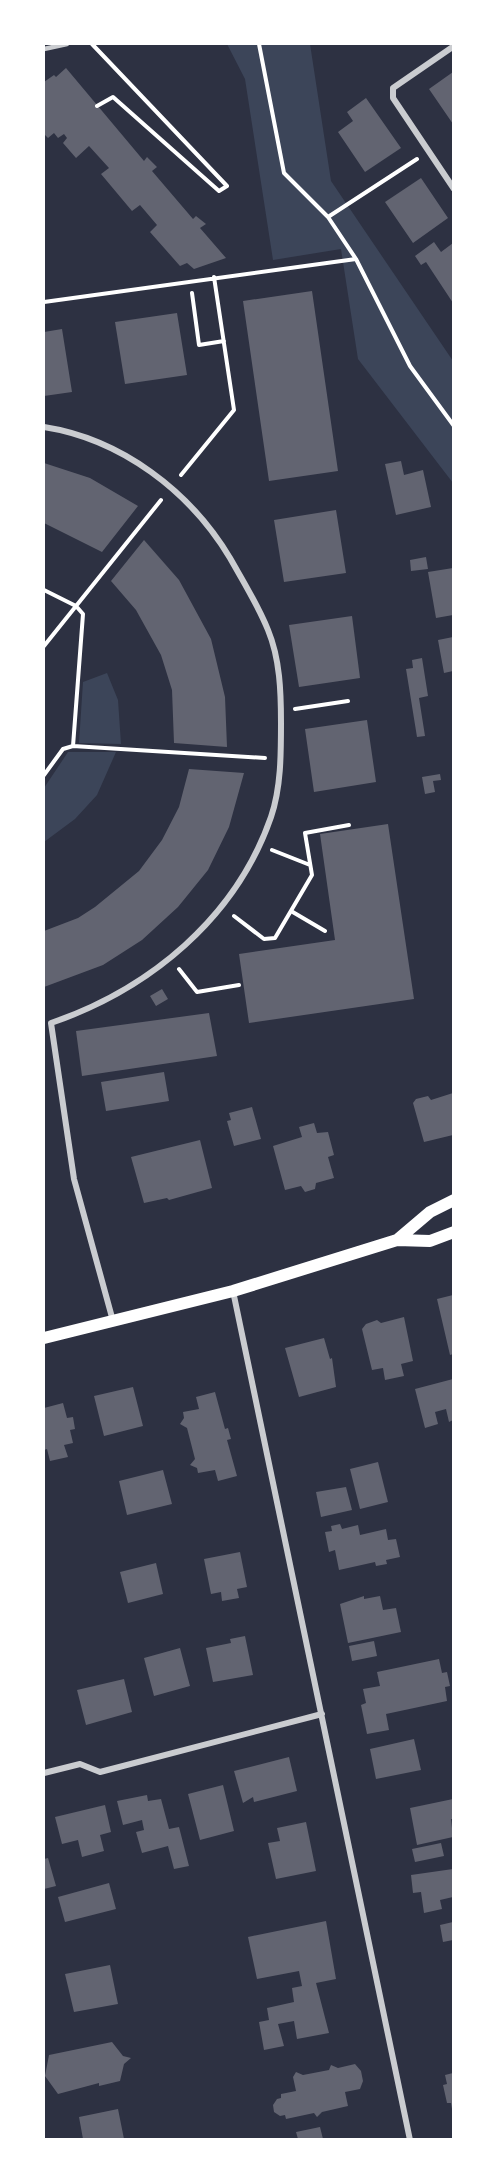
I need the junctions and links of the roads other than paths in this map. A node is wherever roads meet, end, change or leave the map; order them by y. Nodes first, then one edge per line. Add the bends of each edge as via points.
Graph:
1 (68, 44) edge
2 (453, 46) edge
3 (44, 49) edge
4 (453, 189) edge
5 (44, 427) edge
6 (453, 1200) edge
7 (453, 1232) edge
8 (397, 1240) junction
9 (233, 1291) junction
10 (113, 1321) junction
11 (44, 1338) edge
12 (322, 1714) junction
13 (44, 1773) edge
14 (410, 2139) edge

1 - 3 lane
2 - 4 street via 393,88 393,98
5 - 10 street via 125,453 171,487 215,533 269,631 280,681 281,759 271,816 239,886 186,946 170,958 136,982 79,1013 51,1023 74,1179
6 - 8 main road via 430,1212
7 - 8 main road via 430,1241
8 - 9 main road
9 - 10 main road
9 - 12 street
10 - 11 main road
12 - 13 street via 100,1772 80,1764
12 - 14 street

